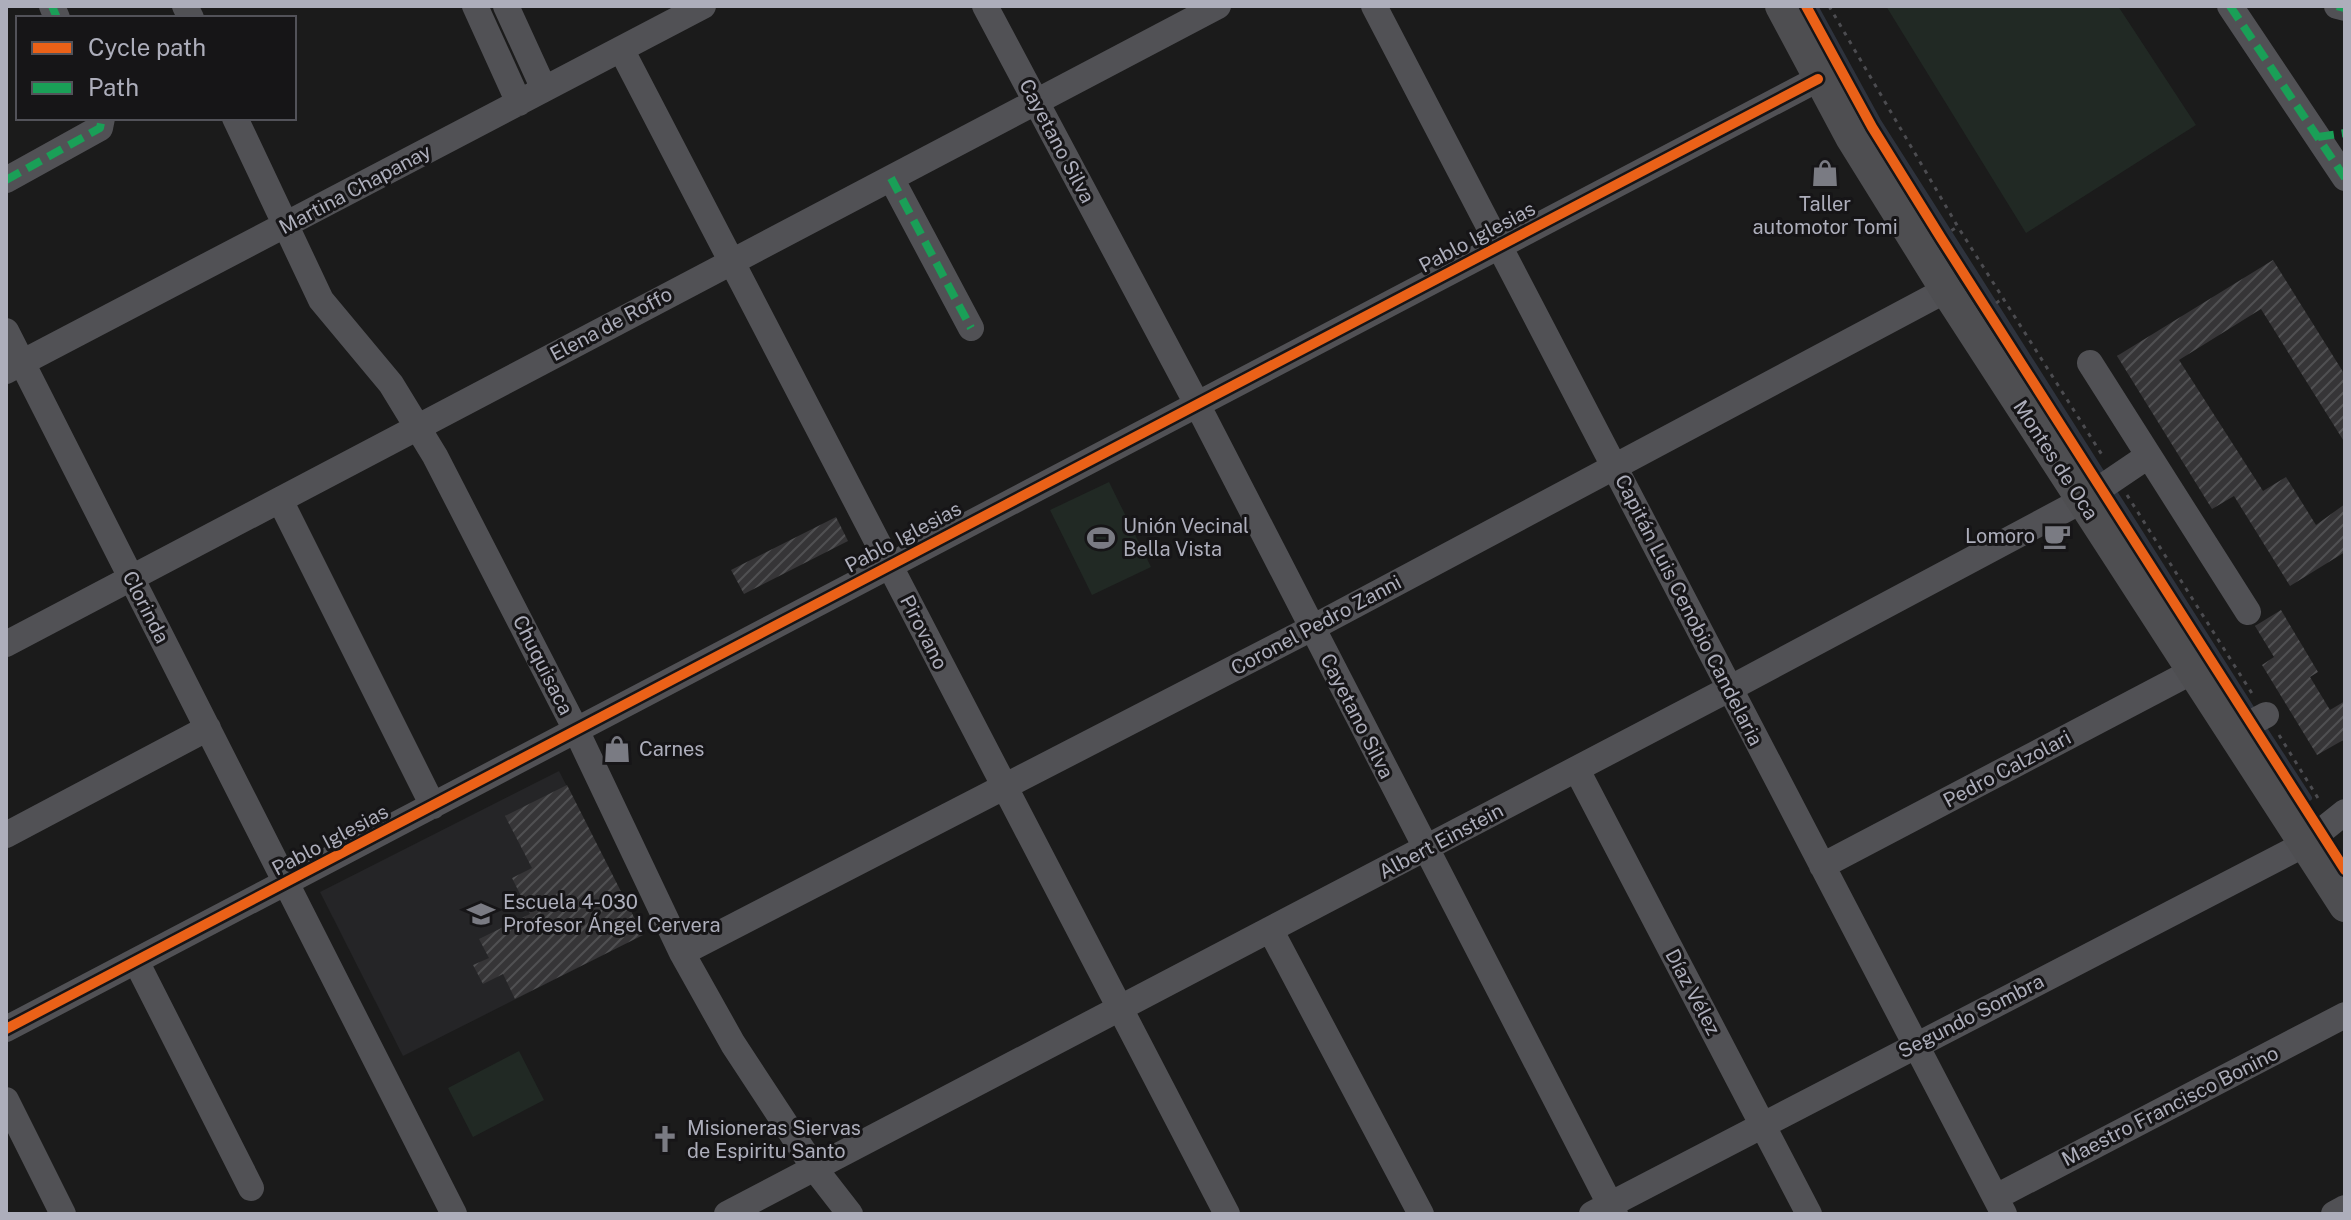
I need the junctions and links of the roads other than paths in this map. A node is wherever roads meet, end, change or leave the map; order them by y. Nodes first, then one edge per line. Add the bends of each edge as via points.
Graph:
1 (475, 6) edge
2 (506, 6) edge
3 (703, 6) edge
4 (985, 6) edge
5 (1218, 6) edge
6 (1374, 6) edge
7 (1781, 6) edge
8 (2230, 6) edge
9 (2337, 6) edge
10 (2345, 8) edge
11 (621, 49) junction
12 (1818, 79) junction
13 (544, 89) junction
14 (1036, 101) junction
15 (519, 103) junction
16 (102, 120) edge
17 (236, 120) edge
18 (2345, 133) edge
19 (2318, 137) junction
20 (891, 178) junction
21 (2345, 178) edge
22 (6, 180) edge
23 (284, 226) junction
24 (1498, 246) junction
25 (731, 261) junction
26 (1946, 290) junction
27 (971, 328) dead end
28 (6, 331) edge
29 (2090, 363) dead end
30 (15, 367) edge
31 (1197, 404) junction
32 (418, 425) junction
33 (2148, 456) junction
34 (1614, 467) junction
35 (2104, 487) junction
36 (280, 500) junction
37 (889, 564) junction
38 (132, 578) junction
39 (2248, 612) dead end
40 (1312, 628) junction
41 (6, 644) edge
42 (2193, 671) junction
43 (1729, 689) junction
44 (208, 728) junction
45 (576, 730) junction
46 (1577, 770) junction
47 (1003, 786) junction
48 (433, 806) junction
49 (2326, 818) edge
50 (6, 835) edge
51 (1424, 849) junction
52 (1822, 866) junction
53 (286, 883) junction
54 (2345, 906) edge
55 (1271, 931) junction
56 (682, 953) junction
57 (136, 961) junction
58 (1120, 1009) junction
59 (2345, 1015) edge
60 (6, 1029) edge
61 (1917, 1044) junction
62 (6, 1100) edge
63 (1763, 1125) junction
64 (815, 1169) junction
65 (251, 1188) dead end
66 (2000, 1206) edge
67 (2345, 1208) edge
68 (1606, 1211) edge
69 (63, 1214) edge
70 (454, 1214) edge
71 (727, 1214) edge
72 (850, 1214) edge
73 (1227, 1214) edge
74 (1421, 1214) edge
75 (1809, 1214) edge
76 (2334, 1214) edge

1 - 15 street
2 - 13 street
3 - 11 street, Martina Chapanay
4 - 14 street, Cayetano Silva
5 - 14 street, Elena de Roffo
6 - 24 street, Capitán Luis Cenobio Candelaria
7 - 12 main road, Montes de Oca
8 - 19 street
9 - 10 street
11 - 13 street, Martina Chapanay
11 - 25 street, Pirovano
12 - 24 street, Pablo Iglesias
12 - 26 main road, Montes de Oca
13 - 15 street, Martina Chapanay
14 - 20 street, Elena de Roffo
14 - 31 street, Cayetano Silva
15 - 23 street, Martina Chapanay
16 - 22 street via 100,128
17 - 23 street, Chuquisaca
18 - 19 street
19 - 21 street
20 - 25 street, Elena de Roffo
20 - 27 street
23 - 30 street, Martina Chapanay
23 - 32 street, Chuquisaca via 328,312 391,384
24 - 31 street, Pablo Iglesias
24 - 34 street, Capitán Luis Cenobio Candelaria
25 - 32 street, Elena de Roffo
25 - 37 street, Pirovano
26 - 34 street, Coronel Pedro Zanni
26 - 35 main road, Montes de Oca
28 - 30 street, Clorinda
29 - 33 street
30 - 38 street, Clorinda
31 - 37 street, Pablo Iglesias
31 - 40 street, Cayetano Silva
32 - 36 street, Elena de Roffo
32 - 45 street, Chuquisaca
33 - 35 street, Albert Einstein
33 - 39 street
34 - 40 street, Coronel Pedro Zanni
34 - 43 street, Capitán Luis Cenobio Candelaria
35 - 42 main road, Montes de Oca
35 - 43 street, Albert Einstein
36 - 38 street, Elena de Roffo
36 - 48 street
37 - 45 street, Pablo Iglesias
37 - 47 street, Pirovano
38 - 41 street, Elena de Roffo
38 - 44 street, Clorinda
40 - 47 street, Coronel Pedro Zanni
40 - 51 street, Cayetano Silva
42 - 49 main road, Montes de Oca via 2251,722
42 - 52 street, Pedro Calzolari
43 - 46 street, Albert Einstein
43 - 52 street, Capitán Luis Cenobio Candelaria
44 - 50 street
44 - 53 street, Clorinda
45 - 48 street, Pablo Iglesias
45 - 56 street, Chuquisaca
46 - 51 street, Albert Einstein
46 - 63 street, Díaz Vélez
47 - 56 street, Coronel Pedro Zanni
47 - 58 street, Pirovano
48 - 53 street, Pablo Iglesias
49 - 54 main road, Montes de Oca
49 - 61 street, Segundo Sombra
51 - 55 street, Albert Einstein
51 - 68 street, Cayetano Silva
52 - 61 street, Capitán Luis Cenobio Candelaria
53 - 57 street, Pablo Iglesias
53 - 70 street, Clorinda
55 - 58 street, Albert Einstein
55 - 74 street
56 - 64 street, Chuquisaca via 733,1044
57 - 60 street, Pablo Iglesias
57 - 65 street
58 - 64 street, Albert Einstein
58 - 73 street, Pirovano
59 - 66 street, Maestro Francisco Bonino
61 - 63 street, Segundo Sombra
61 - 66 street, Capitán Luis Cenobio Candelaria
62 - 69 street
63 - 68 street, Segundo Sombra
63 - 75 street, Díaz Vélez
64 - 71 street, Albert Einstein
64 - 72 street, Chuquisaca
67 - 76 street

